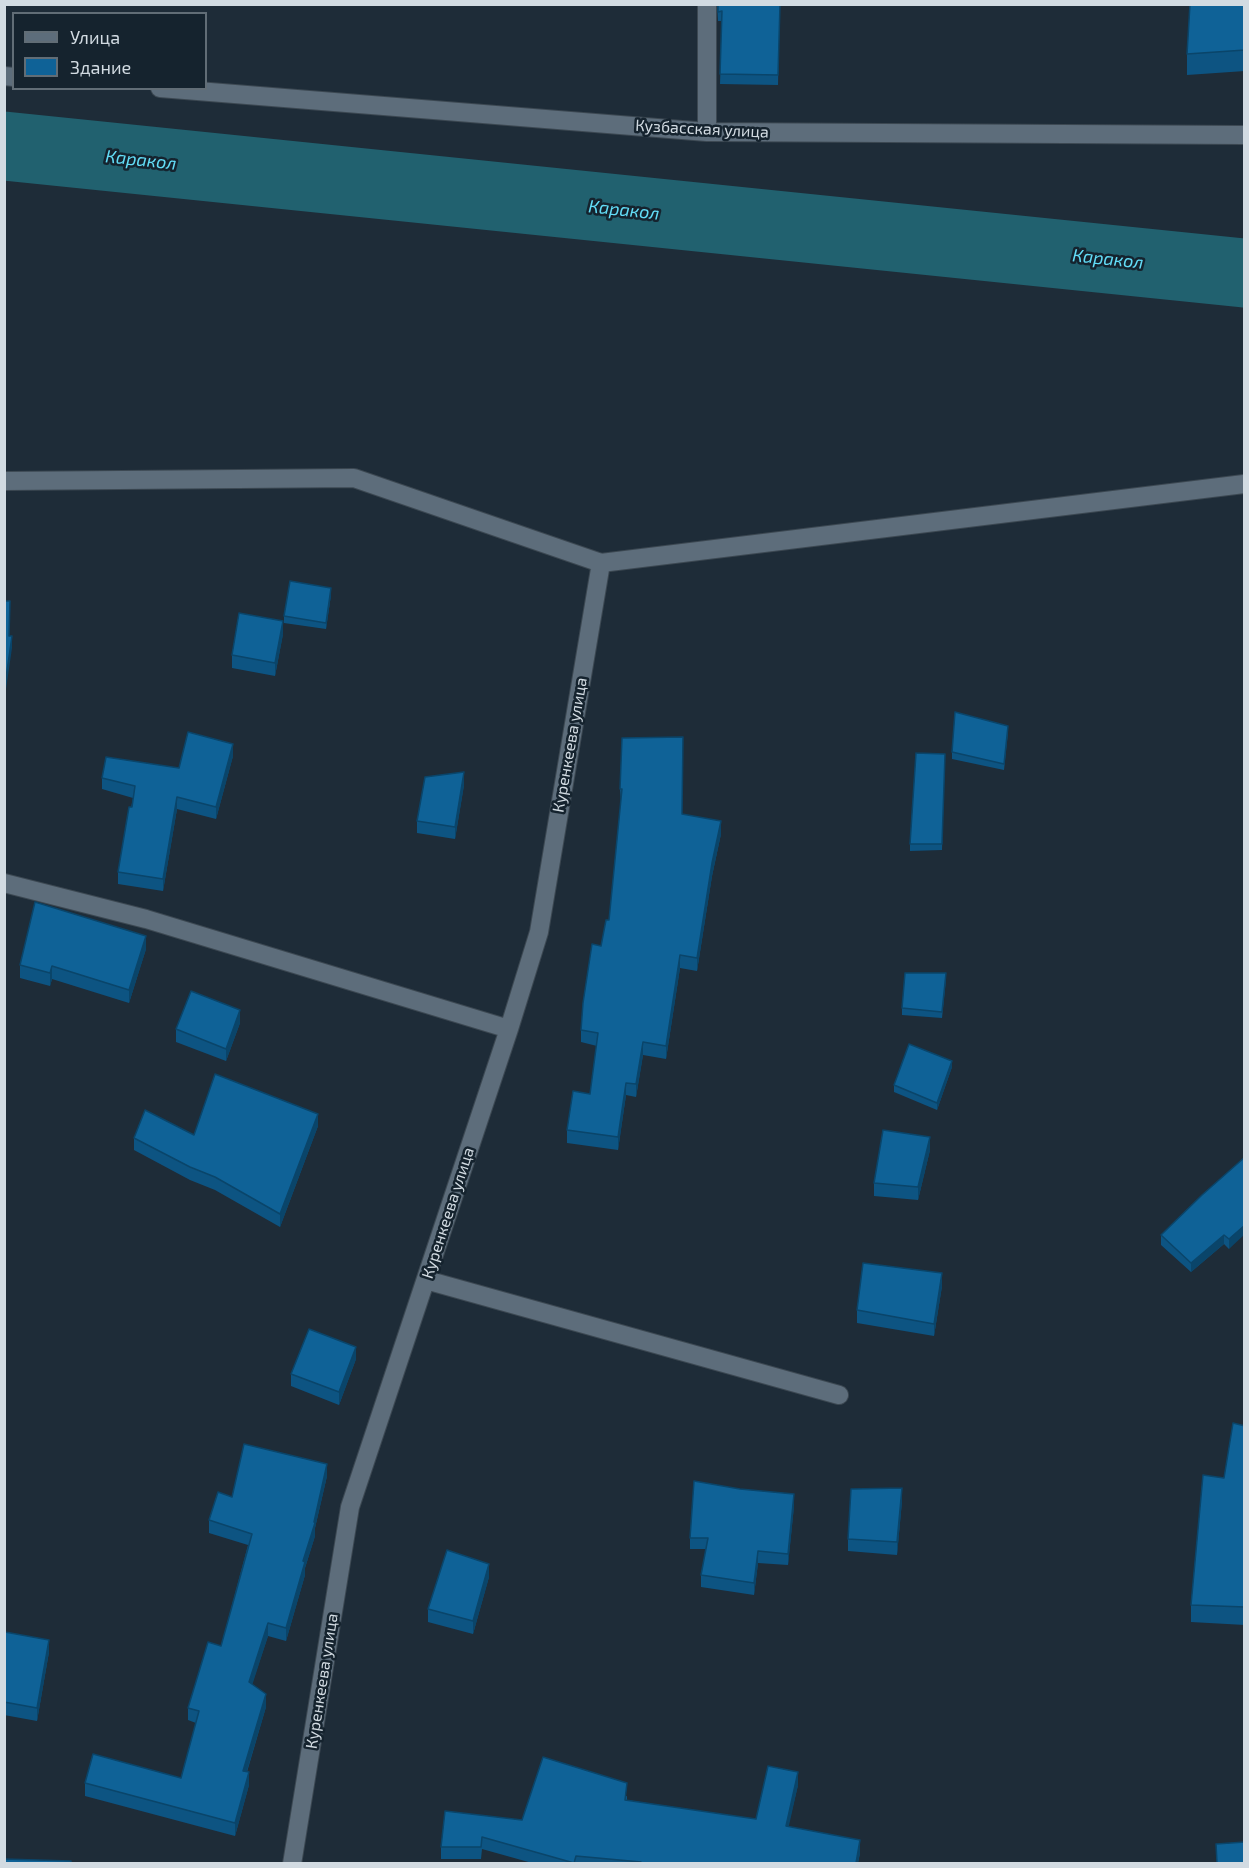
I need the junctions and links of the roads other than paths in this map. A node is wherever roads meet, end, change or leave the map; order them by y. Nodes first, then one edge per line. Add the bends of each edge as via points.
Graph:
1 (707, 4) edge
2 (185, 90) edge
3 (707, 132) junction
4 (1245, 135) edge
5 (4, 481) edge
6 (1245, 484) edge
7 (601, 563) junction
8 (4, 883) edge
9 (509, 1029) junction
10 (426, 1280) junction
11 (839, 1395) dead end
12 (292, 1863) edge

1 - 3 street
2 - 3 street, Кузбасская улица
3 - 4 street, Кузбасская улица
5 - 7 street via 354,478
6 - 7 street
7 - 9 street, Куренкеева улица via 539,932
8 - 9 street via 146,918
9 - 10 street, Куренкеева улица
10 - 11 street
10 - 12 street, Куренкеева улица via 350,1508

